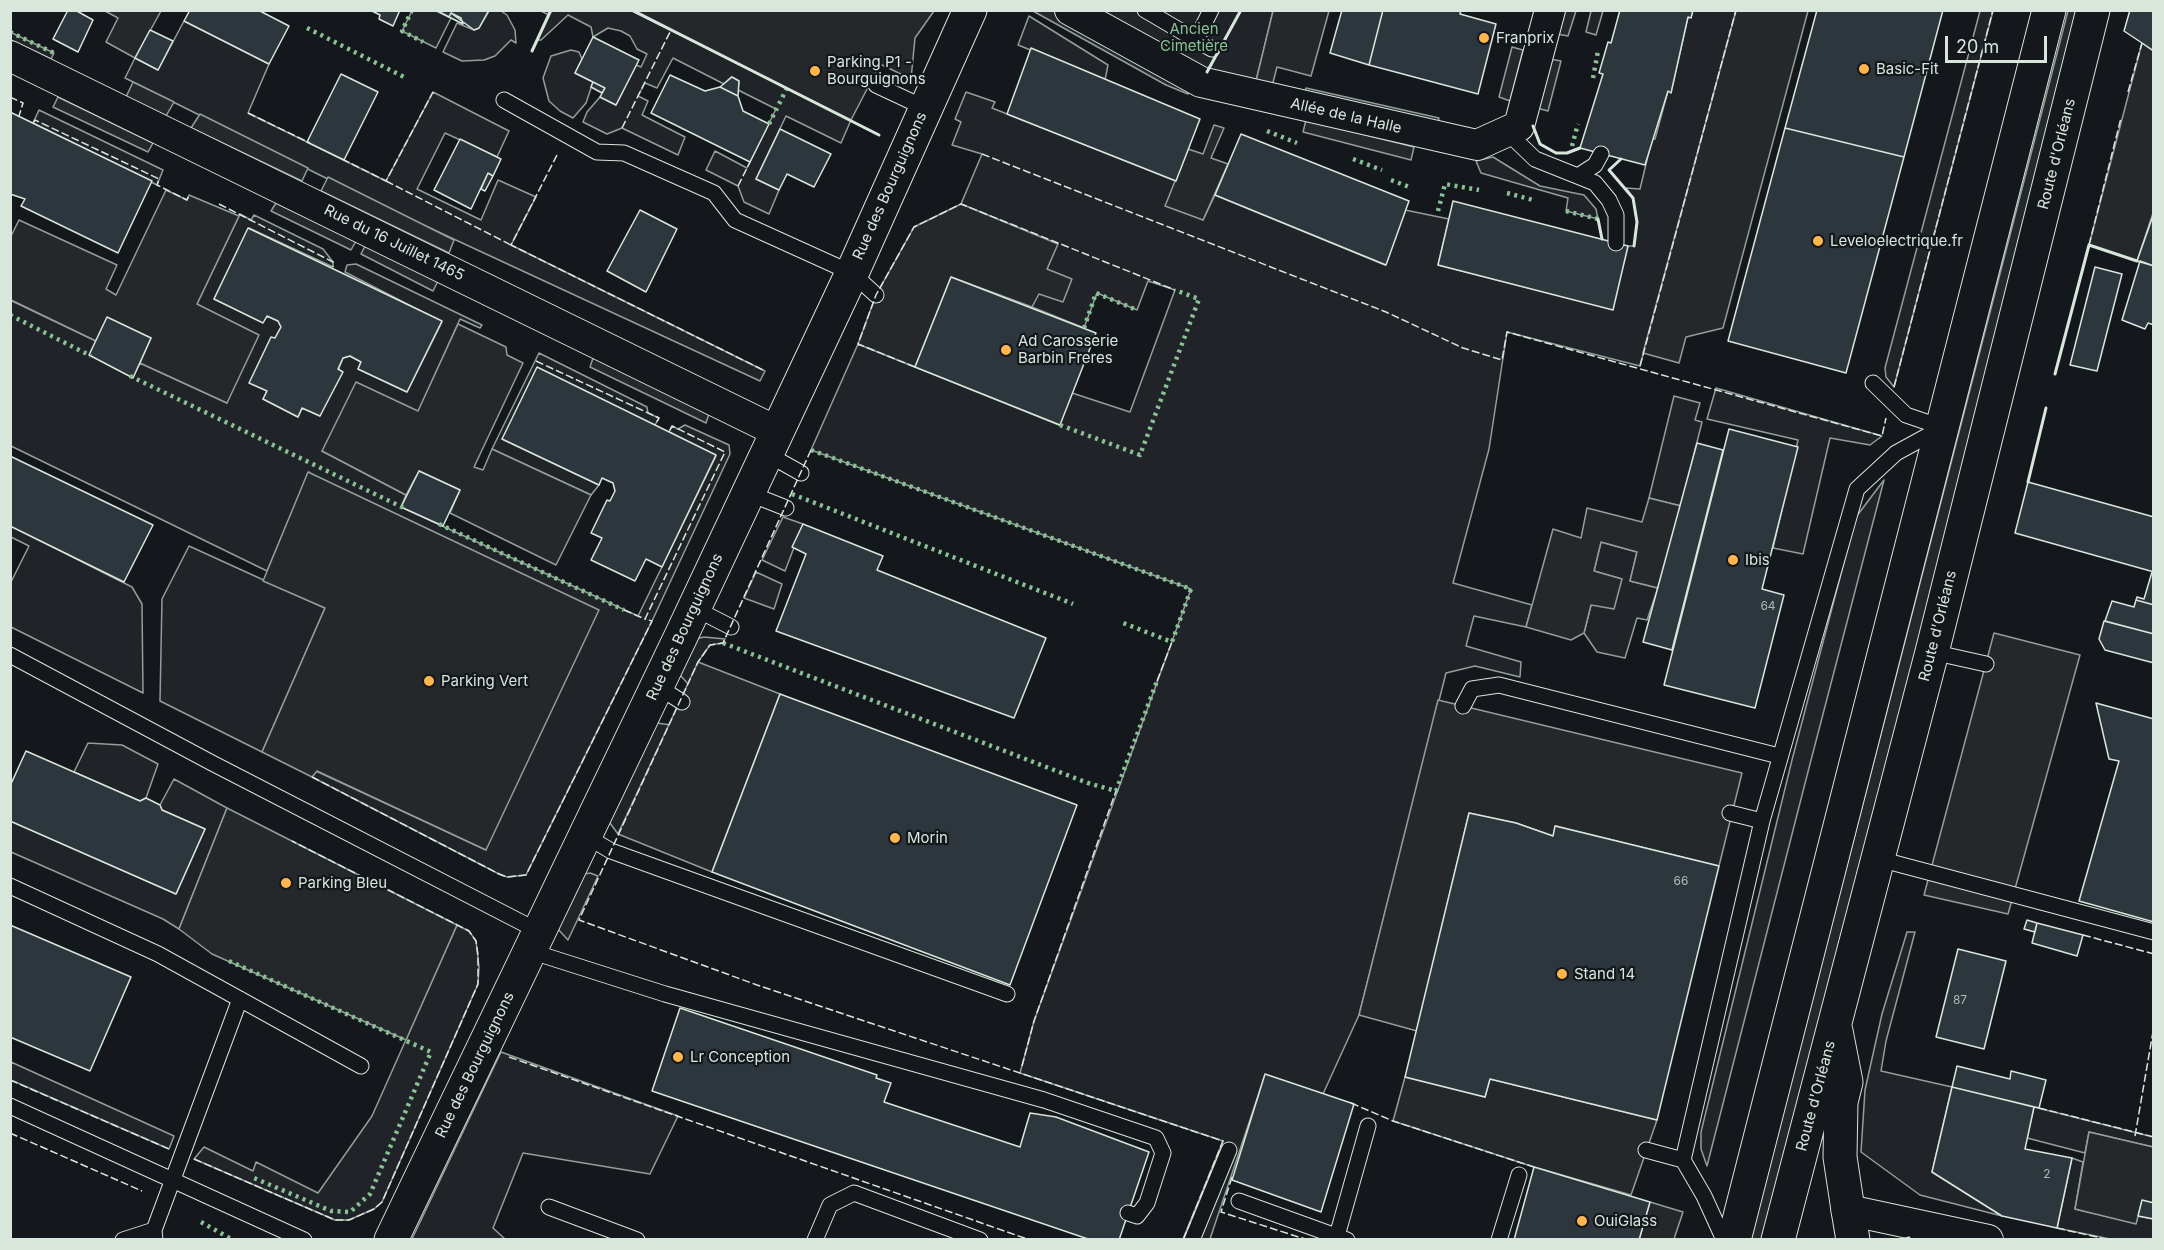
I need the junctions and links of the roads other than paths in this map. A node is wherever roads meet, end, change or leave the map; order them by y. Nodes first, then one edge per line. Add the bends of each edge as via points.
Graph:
1 (970, 10) edge
2 (1070, 10) edge
3 (1145, 10) edge
4 (1211, 10) edge
5 (1550, 10) edge
6 (2049, 10) edge
7 (2093, 10) edge
8 (1196, 40) junction
9 (1212, 50) dead end
10 (10, 56) edge
11 (876, 85) dead end
12 (504, 100) dead end
13 (925, 108) junction
14 (1506, 131) junction
15 (1601, 154) dead end
16 (1578, 176) junction
17 (1616, 243) dead end
18 (852, 273) junction
19 (876, 295) dead end
20 (1873, 383) dead end
21 (1944, 428) junction
22 (771, 442) junction
23 (801, 473) dead end
24 (748, 493) junction
25 (786, 508) dead end
26 (694, 608) junction
27 (731, 627) dead end
28 (1932, 652) junction
29 (12, 660) edge
30 (1986, 664) dead end
31 (1463, 706) dead end
32 (1779, 756) junction
33 (1730, 813) dead end
34 (1762, 821) junction
35 (586, 836) junction
36 (668, 855) dead end
37 (1879, 859) junction
38 (661, 869) junction
39 (10, 886) edge
40 (2154, 932) edge
41 (535, 941) junction
42 (1007, 994) dead end
43 (240, 999) junction
44 (1835, 1023) junction
45 (361, 1066) dead end
46 (10, 1106) edge
47 (1368, 1126) dead end
48 (1229, 1150) dead end
49 (1647, 1150) dead end
50 (1683, 1160) junction
51 (1519, 1175) dead end
52 (174, 1180) junction
53 (1239, 1202) dead end
54 (549, 1207) dead end
55 (1128, 1213) dead end
56 (1851, 1225) edge
57 (155, 1235) edge
58 (1342, 1238) edge
59 (123, 1239) edge
60 (304, 1239) edge
61 (391, 1239) edge
62 (638, 1239) edge
63 (815, 1239) edge
64 (980, 1239) edge
65 (1192, 1239) edge
66 (1499, 1239) edge
67 (1724, 1239) edge
68 (1734, 1239) edge
69 (1778, 1239) edge
70 (1988, 1239) edge

1 - 13 main road, Rue des Bourguignons
2 - 14 street, Allée de la Halle via 1201,82 1477,145
3 - 8 lane
4 - 8 lane
5 - 14 street, Allée de la Halle via 1519,126
6 - 21 main road
7 - 28 main road, Route d'Orléans
8 - 9 lane
10 - 22 street, Rue du 16 Juillet 1465
11 - 13 lane
12 - 18 lane via 597,152 624,153 714,193 735,220
13 - 18 main road, Rue des Bourguignons
14 - 16 lane via 1535,159
15 - 16 lane via 1594,165
16 - 17 lane via 1595,183 1609,200 1616,215
18 - 19 lane
18 - 22 main road, Rue des Bourguignons
20 - 21 lane via 1906,415
21 - 32 lane via 1896,453 1857,489
21 - 68 main road
22 - 23 lane
22 - 24 main road, Rue des Bourguignons
24 - 25 lane
24 - 26 main road, Rue des Bourguignons
26 - 27 lane
26 - 35 main road, Rue des Bourguignons via 669,694
28 - 30 lane
28 - 37 main road, Route d'Orléans
29 - 41 lane via 212,763
31 - 32 lane via 1472,689 1499,685
32 - 34 lane
33 - 34 lane
34 - 50 lane
35 - 38 lane via 611,851
35 - 41 main road, Rue des Bourguignons
36 - 38 lane
37 - 40 lane
37 - 44 main road, Route d'Orléans
38 - 42 lane
39 - 43 lane via 158,954
41 - 55 lane via 665,994 1044,1100 1155,1138 1163,1153 1147,1203 1137,1216
41 - 61 main road, Rue des Bourguignons
43 - 45 lane
43 - 52 lane
44 - 56 main road via 1846,1082 1841,1101 1840,1157
44 - 69 main road, Route d'Orléans
46 - 52 lane
47 - 58 lane
48 - 65 lane
49 - 50 lane
50 - 67 lane
51 - 66 lane
52 - 57 lane
52 - 60 lane
53 - 58 lane
54 - 62 lane
56 - 70 street
57 - 59 lane
63 - 64 lane via 830,1205 854,1193

